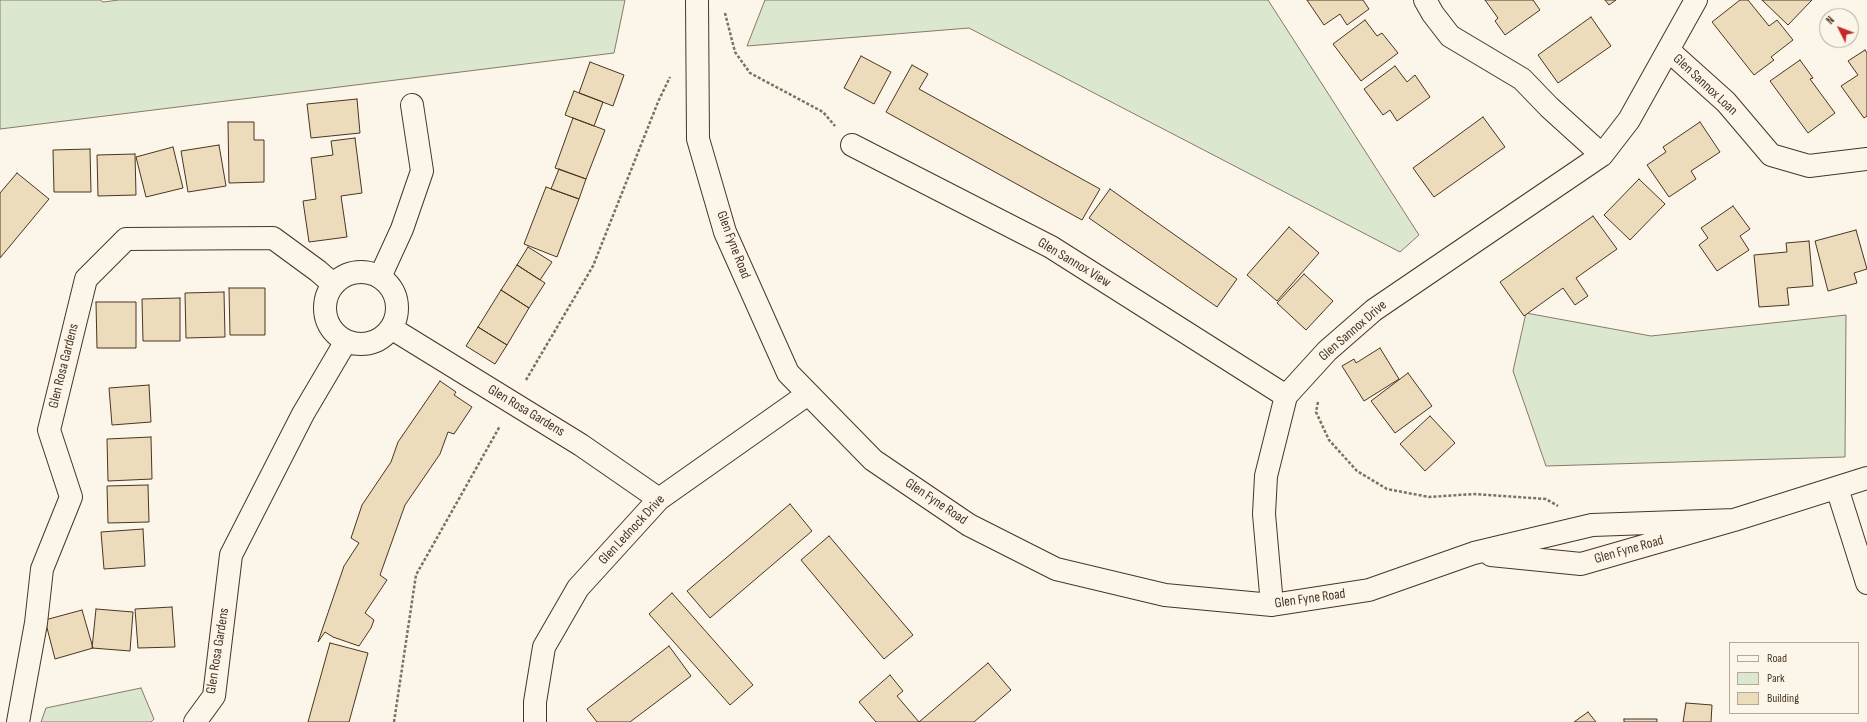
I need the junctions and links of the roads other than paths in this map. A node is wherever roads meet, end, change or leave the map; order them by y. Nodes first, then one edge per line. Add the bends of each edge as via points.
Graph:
1 (1425, 0) edge
2 (1696, 0) edge
3 (699, 7) edge
4 (1668, 50) junction
5 (412, 105) dead end
6 (852, 146) road end
7 (1602, 155) junction
8 (1867, 159) edge
9 (380, 277) junction
10 (333, 284) junction
11 (391, 328) junction
12 (346, 342) junction
13 (808, 394) junction
14 (1286, 396) junction
15 (1867, 478) edge
16 (1837, 488) junction
17 (659, 498) junction
18 (1734, 520) junction
19 (1474, 553) junction
20 (1867, 583) edge
21 (1272, 605) junction
22 (18, 722) edge
23 (195, 722) edge
24 (535, 722) edge

1 - 7 street via 1450,36 1522,79
2 - 4 street, Glen Sannox Drive
3 - 13 street, Glen Fyne Road via 698,139 723,225 788,373
4 - 7 street, Glen Sannox Drive via 1629,120
4 - 8 street, Glen Sannox Loan via 1726,102 1771,155 1809,166
5 - 9 street via 422,171 402,229
6 - 14 street, Glen Sannox View via 1051,247
7 - 14 street, Glen Sannox Drive via 1374,310 1327,351
9 - 10 street via 373,273 351,272
9 - 11 street via 386,281 397,299 397,321
10 - 12 street via 324,303 328,325 342,341
10 - 22 street, Glen Rosa Gardens via 273,238 126,239 86,279 49,430 71,497 42,569 36,623
11 - 12 street via 384,338 364,345
11 - 17 street, Glen Rosa Gardens via 581,445
12 - 23 street, Glen Rosa Gardens via 303,414 231,554 214,696
13 - 17 street, Glen Lednock Drive
13 - 21 street, Glen Fyne Road via 873,460 968,525 1056,569 1165,596
14 - 21 street, Glen Sannox Drive via 1266,476 1264,514
15 - 16 street, Glen Fyne Road
16 - 18 street, Glen Fyne Road
16 - 20 street
17 - 24 street, Glen Lednock Drive via 578,588 544,648 534,702
18 - 19 street, Glen Fyne Road via 1592,525
18 - 19 street, Glen Fyne Road via 1581,564
19 - 21 street, Glen Fyne Road via 1369,590

